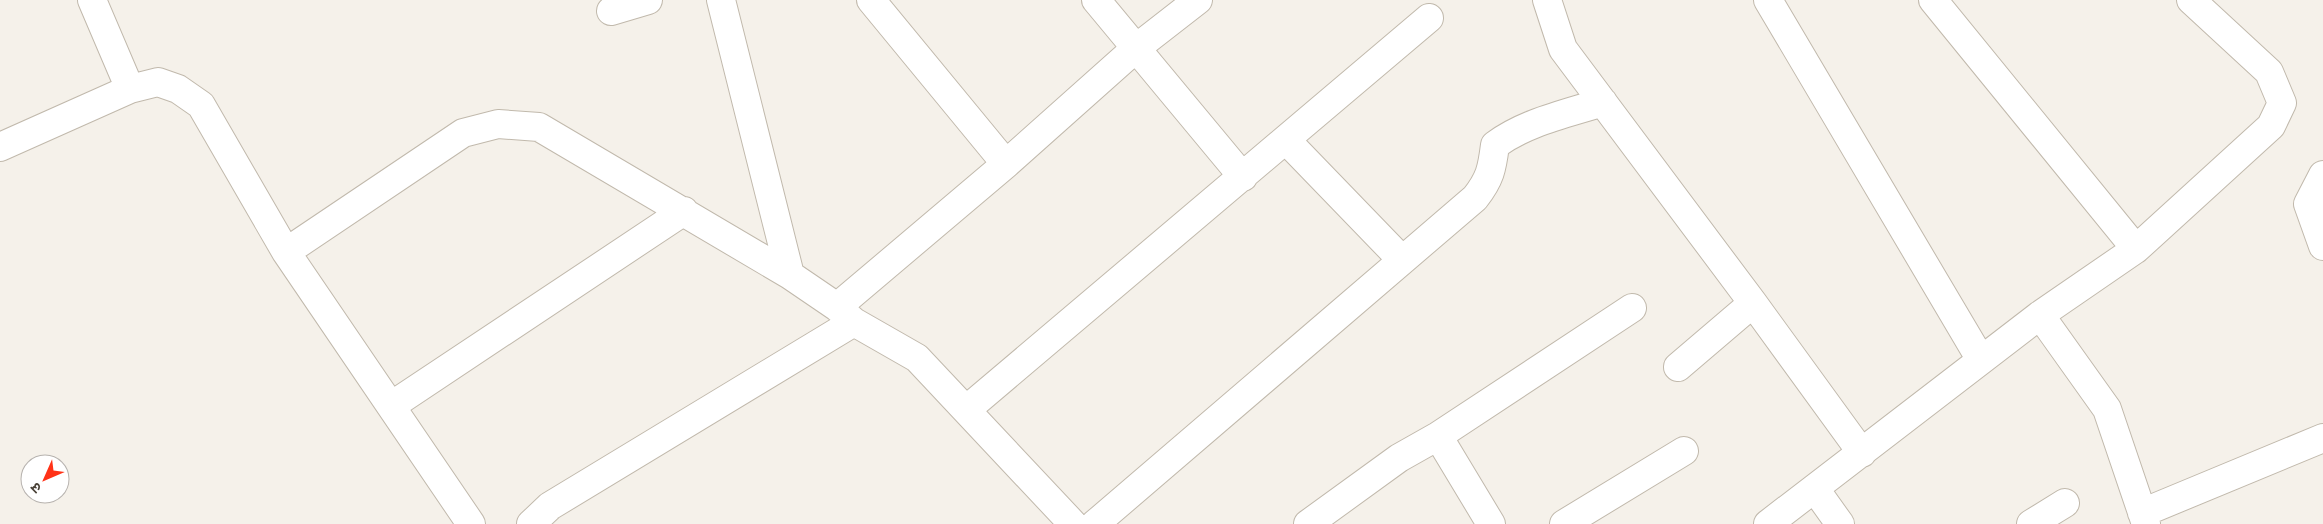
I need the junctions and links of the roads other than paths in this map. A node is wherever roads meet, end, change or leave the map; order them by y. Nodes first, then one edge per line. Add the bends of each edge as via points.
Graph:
1 (92, 0) edge
2 (648, 0) edge
3 (721, 0) edge
4 (871, 0) edge
5 (1096, 0) edge
6 (1198, 0) edge
7 (1547, 0) edge
8 (1768, 0) edge
9 (1933, 0) edge
10 (2191, 0) edge
11 (611, 11) dead end
12 (1429, 18) dead end
13 (1135, 49) junction
14 (130, 90) junction
15 (1603, 102) junction
16 (1286, 140) junction
17 (0, 146) edge
18 (1006, 164) junction
19 (2323, 175) edge
20 (1243, 177) junction
21 (684, 211) junction
22 (2323, 246) edge
23 (2136, 249) junction
24 (286, 252) junction
25 (1402, 260) junction
26 (790, 275) junction
27 (1753, 303) junction
28 (1632, 308) dead end
29 (846, 314) junction
30 (2040, 315) junction
31 (1981, 360) junction
32 (1678, 367) dead end
33 (391, 406) junction
34 (966, 410) junction
35 (1438, 436) junction
36 (2323, 438) edge
37 (1684, 451) dead end
38 (1862, 453) junction
39 (1815, 489) junction
40 (2065, 503) dead end
41 (2144, 519) edge
42 (470, 524) edge
43 (531, 524) edge
44 (1073, 524) edge
45 (1095, 524) edge
46 (1308, 524) edge
47 (1491, 524) edge
48 (1564, 524) edge
49 (1768, 524) edge
50 (1840, 524) edge
51 (2031, 524) edge

1 - 14 street
2 - 11 street
3 - 26 street
4 - 18 street
5 - 13 street
6 - 13 street
7 - 15 street via 1562,49
8 - 31 street
9 - 23 street
10 - 23 street via 2269,72 2282,103 2271,126
12 - 16 street
13 - 18 street
13 - 20 street
14 - 17 street
14 - 24 street via 158,82 178,89 201,105
15 - 25 street via 1533,124 1511,133 1494,145 1492,170 1475,198
15 - 27 street
16 - 20 street
16 - 25 street
18 - 29 street
19 - 22 street via 2308,204
20 - 34 street
21 - 24 street via 539,127 498,124 463,133
21 - 26 street
21 - 33 street
23 - 30 street
24 - 33 street
25 - 45 street
26 - 29 street
27 - 32 street
27 - 38 street
28 - 35 street
29 - 34 street via 917,358
29 - 43 street via 550,506
30 - 31 street
30 - 41 street via 2107,409
31 - 38 street
33 - 42 street
34 - 44 street
35 - 46 street via 1399,458
35 - 47 street
36 - 41 street
37 - 48 street
38 - 39 street
39 - 49 street
39 - 50 street
40 - 51 street

